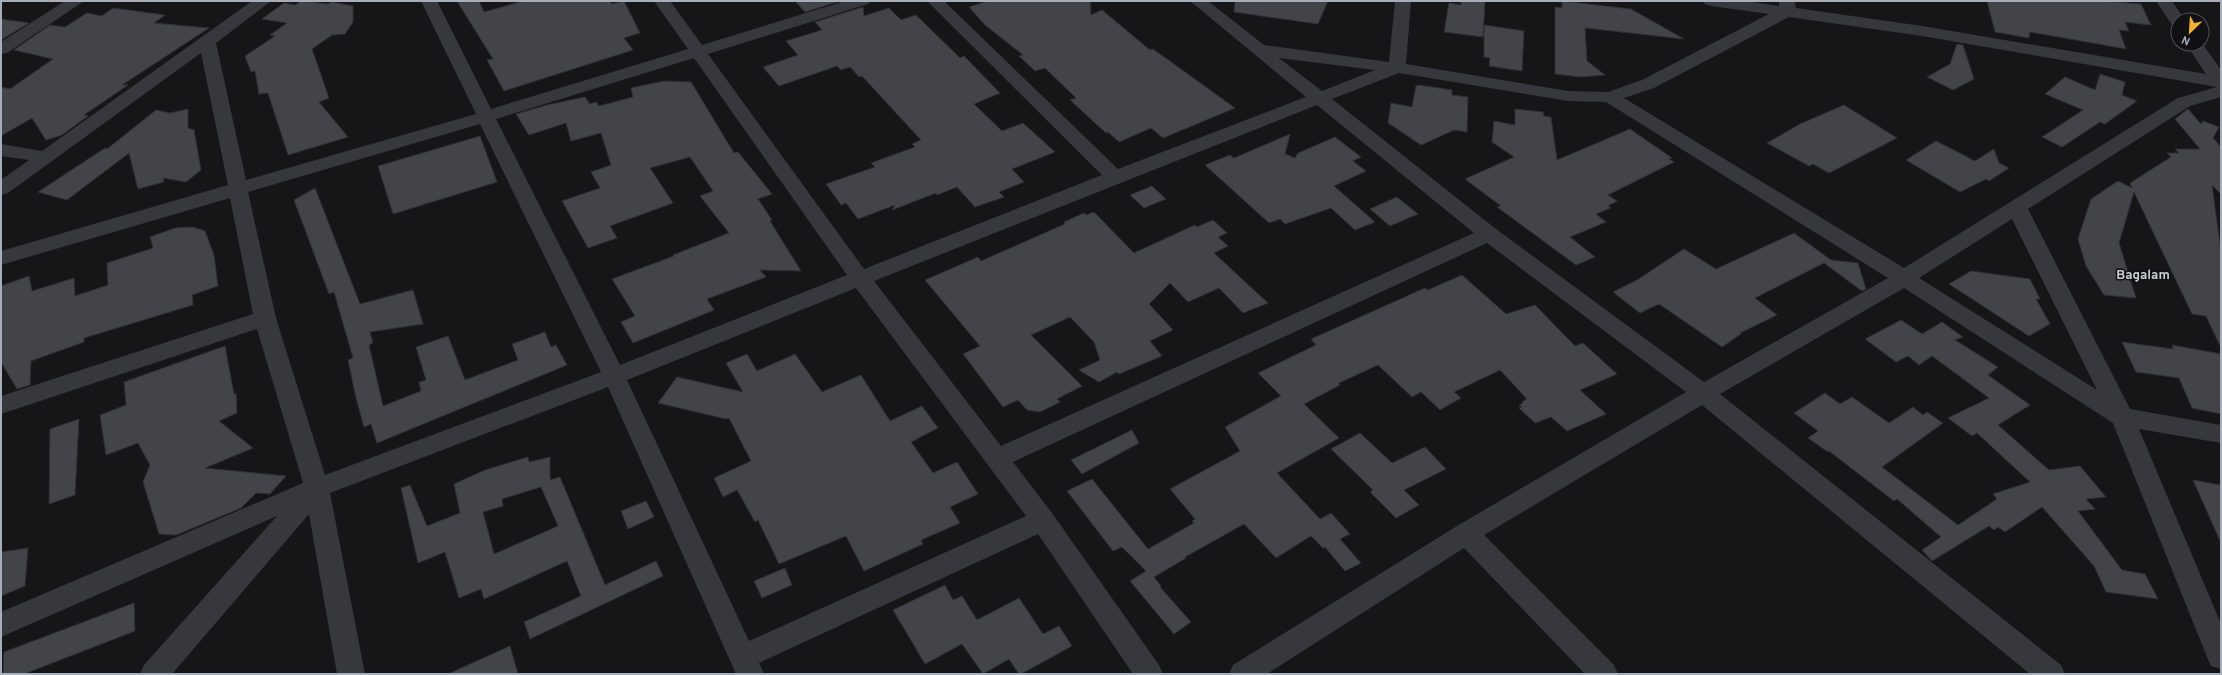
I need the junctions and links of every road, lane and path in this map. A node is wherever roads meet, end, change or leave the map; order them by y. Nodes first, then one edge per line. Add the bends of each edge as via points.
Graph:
1 (76, 1) edge
2 (263, 1) edge
3 (429, 1) edge
4 (662, 1) edge
5 (862, 1) edge
6 (935, 1) edge
7 (1198, 1) edge
8 (1403, 1) edge
9 (1711, 1) edge
10 (2164, 1) edge
11 (1788, 6) edge
12 (2171, 12) edge
13 (207, 41) junction
14 (1, 49) edge
15 (1262, 50) junction
16 (697, 52) junction
17 (2199, 52) edge
18 (1397, 68) junction
19 (2221, 85) edge
20 (1320, 97) junction
21 (1610, 97) junction
22 (487, 116) junction
23 (1, 150) edge
24 (46, 157) junction
25 (1115, 177) junction
26 (1, 189) edge
27 (239, 189) junction
28 (2018, 208) junction
29 (1489, 234) junction
30 (1, 258) edge
31 (860, 278) junction
32 (1904, 278) junction
33 (265, 318) junction
34 (614, 376) junction
35 (1703, 393) junction
36 (1, 405) edge
37 (2122, 417) junction
38 (2221, 434) edge
39 (996, 459) junction
40 (317, 488) junction
41 (1043, 520) junction
42 (1466, 533) junction
43 (1, 626) edge
44 (2221, 657) edge
45 (746, 666) edge
46 (154, 674) edge
47 (351, 674) edge
48 (1149, 674) edge
49 (1243, 674) edge
50 (1604, 674) edge
51 (2051, 674) edge

1 - 14 street
2 - 13 street
3 - 22 street
4 - 16 street
5 - 16 street
6 - 25 street
7 - 15 street
8 - 18 street
9 - 11 street
10 - 12 street
11 - 19 street
11 - 21 street via 1648,84
13 - 24 street
13 - 27 street
15 - 18 street
15 - 20 street
16 - 22 street
16 - 31 street
17 - 19 street
18 - 20 street
18 - 21 street via 1568,96
19 - 28 street via 2184,102
20 - 25 street
20 - 29 street
21 - 32 street
22 - 27 street
22 - 34 street
23 - 24 street
24 - 26 street
25 - 31 street
27 - 30 street
27 - 33 street
28 - 32 street
28 - 37 street
29 - 35 street
29 - 39 street
31 - 34 street
31 - 39 street
32 - 35 street
32 - 37 street
33 - 36 street
33 - 40 street
34 - 40 street
34 - 45 street
35 - 42 street
35 - 51 street
37 - 38 street
37 - 44 street
39 - 41 street
40 - 43 street
40 - 46 street
40 - 47 street
41 - 45 street
41 - 48 street
42 - 49 street
42 - 50 street

